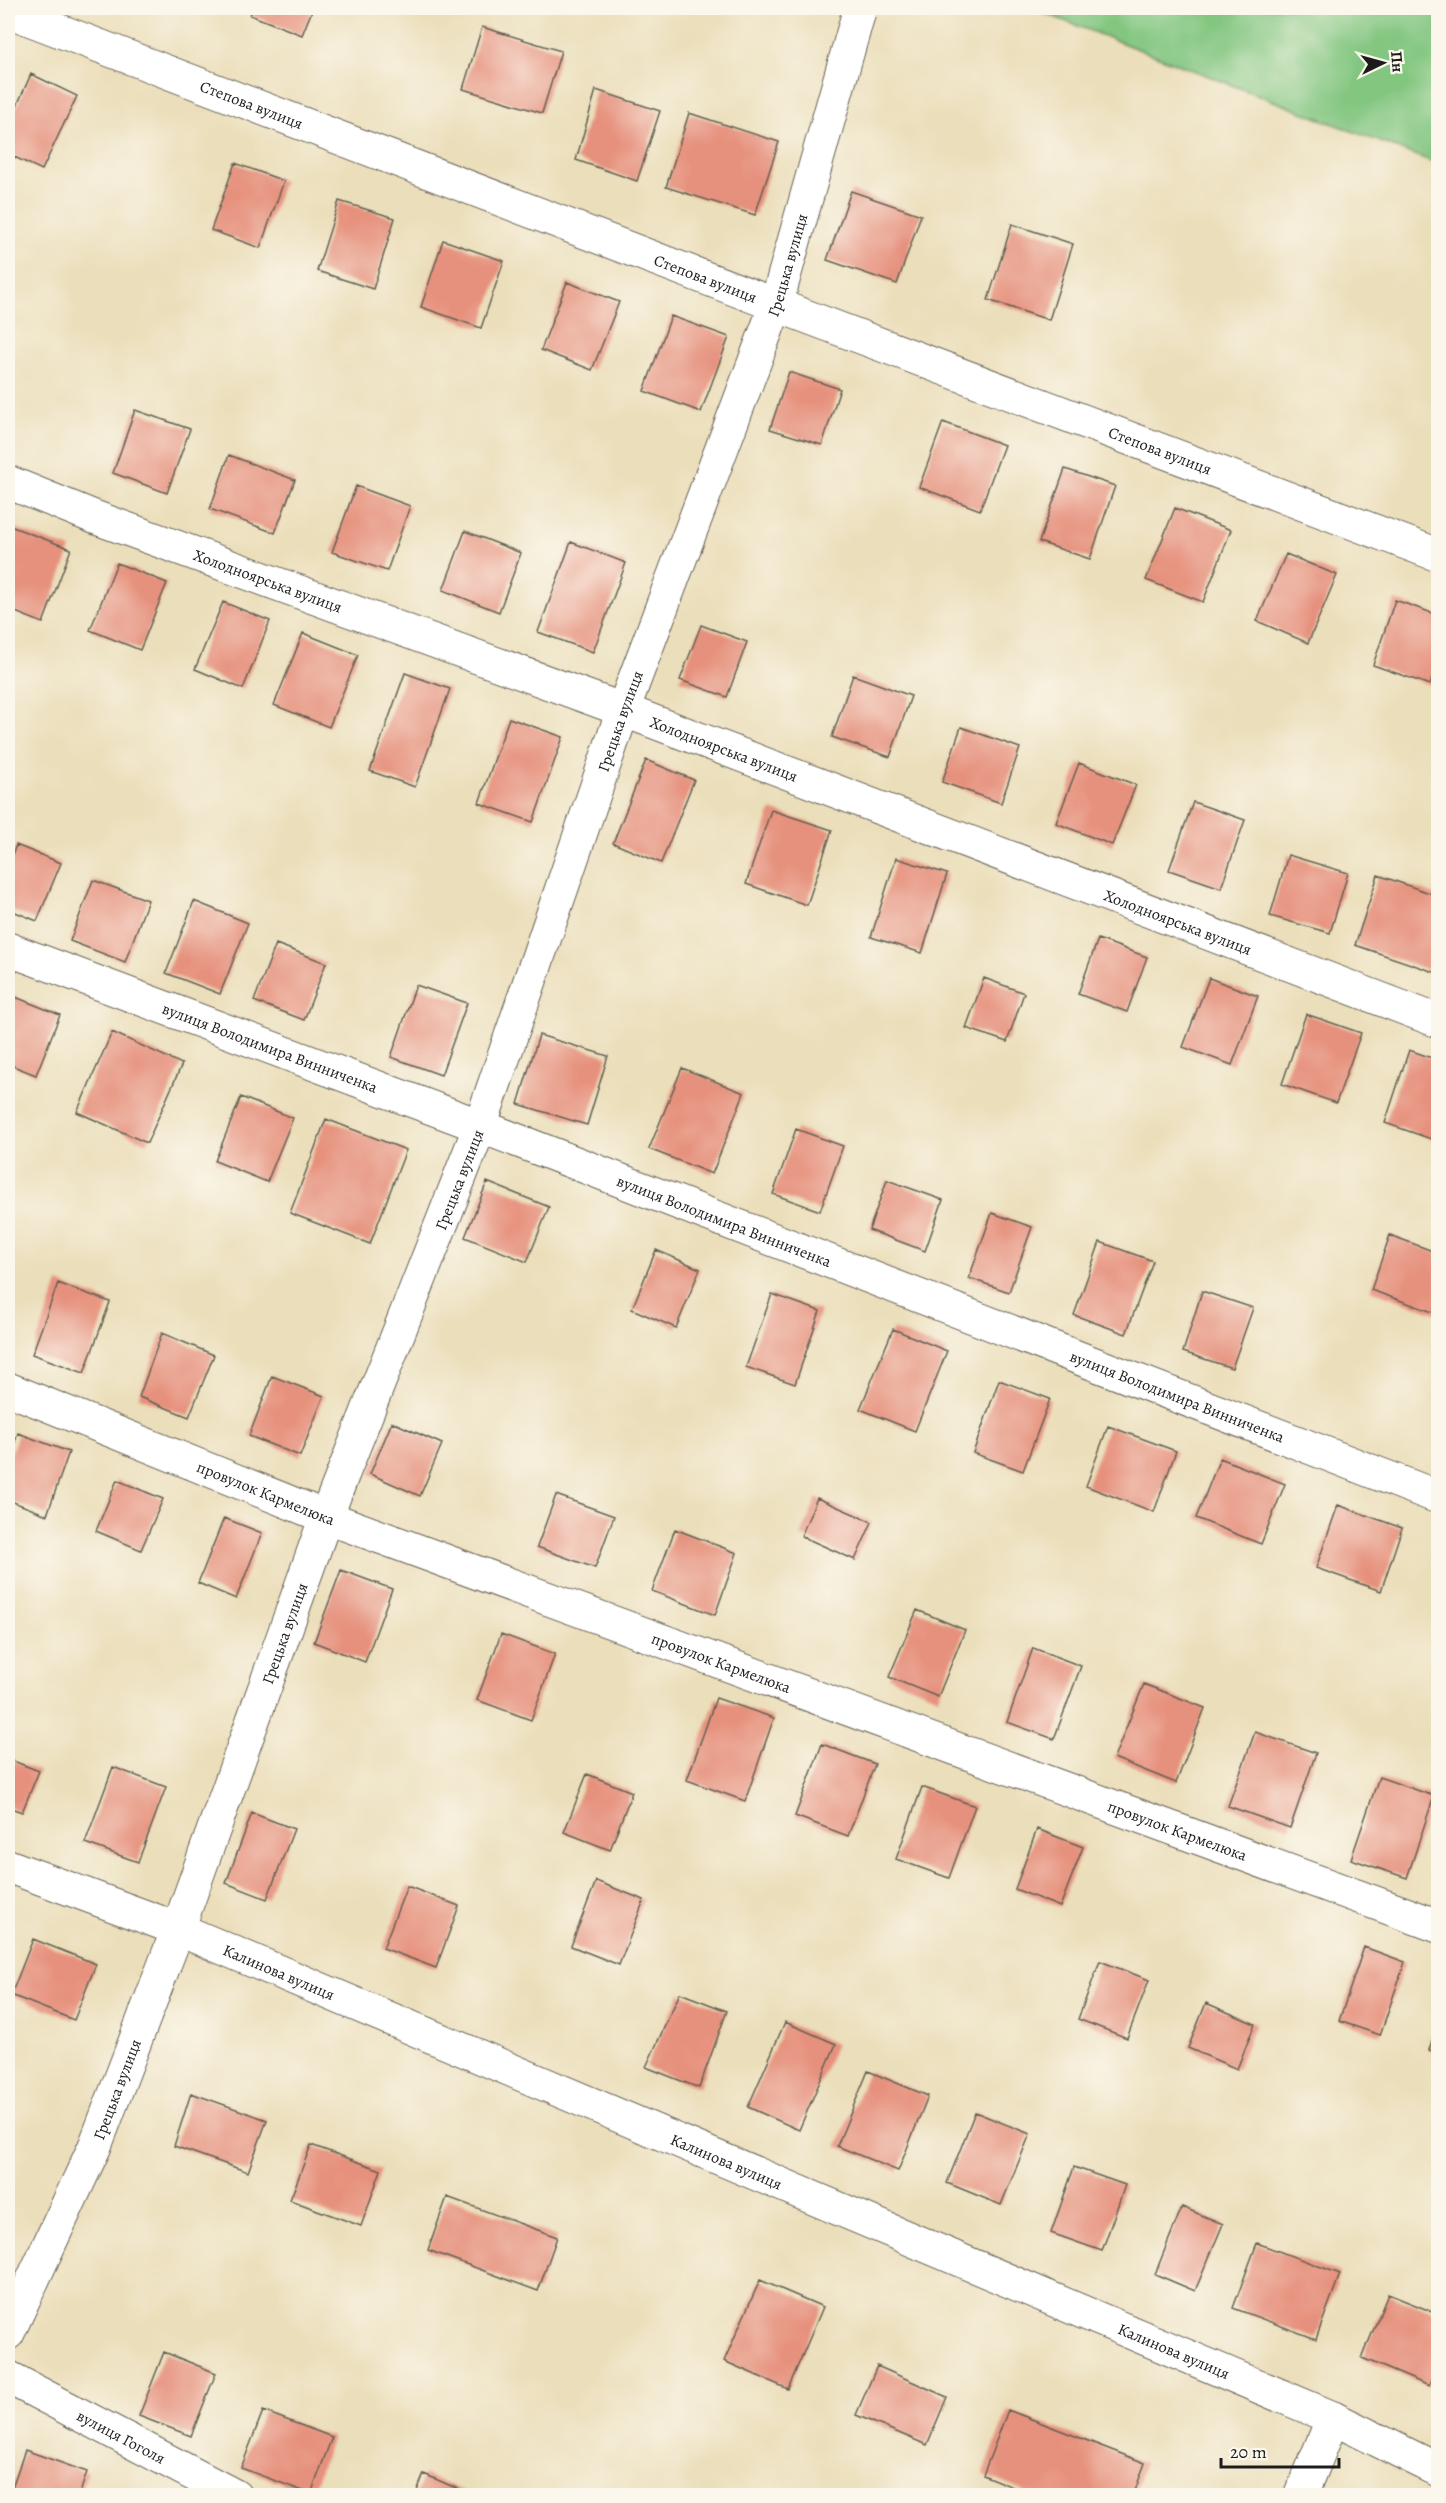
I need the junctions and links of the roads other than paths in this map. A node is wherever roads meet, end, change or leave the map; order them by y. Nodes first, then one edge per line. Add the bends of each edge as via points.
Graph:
1 (860, 8) edge
2 (8, 11) edge
3 (776, 305) junction
4 (8, 482) edge
5 (1438, 555) edge
6 (623, 710) junction
7 (8, 949) edge
8 (1438, 1021) edge
9 (480, 1126) junction
10 (8, 1389) edge
11 (1438, 1497) edge
12 (326, 1517) junction
13 (8, 1866) edge
14 (1438, 1926) edge
15 (178, 1929) junction
16 (8, 2333) edge
17 (8, 2377) edge
18 (1333, 2418) junction
19 (1438, 2470) edge
20 (236, 2496) edge
21 (1301, 2496) edge

1 - 3 street, Грецька вулиця
2 - 3 street, Степова вулиця
3 - 5 street, Степова вулиця
3 - 6 street, Грецька вулиця
4 - 6 street, Холодноярська вулиця
6 - 8 street, Холодноярська вулиця
6 - 9 street, Грецька вулиця
7 - 9 street, вулиця Володимира Винниченка
9 - 11 street, вулиця Володимира Винниченка
9 - 12 street, Грецька вулиця
10 - 12 street, провулок Кармелюка
12 - 14 street, провулок Кармелюка
12 - 15 street, Грецька вулиця
13 - 15 street, Калинова вулиця
15 - 16 street, Грецька вулиця via 95,2146
15 - 18 street, Калинова вулиця
17 - 20 street, вулиця Гоголя
18 - 19 street, Калинова вулиця
18 - 21 street

